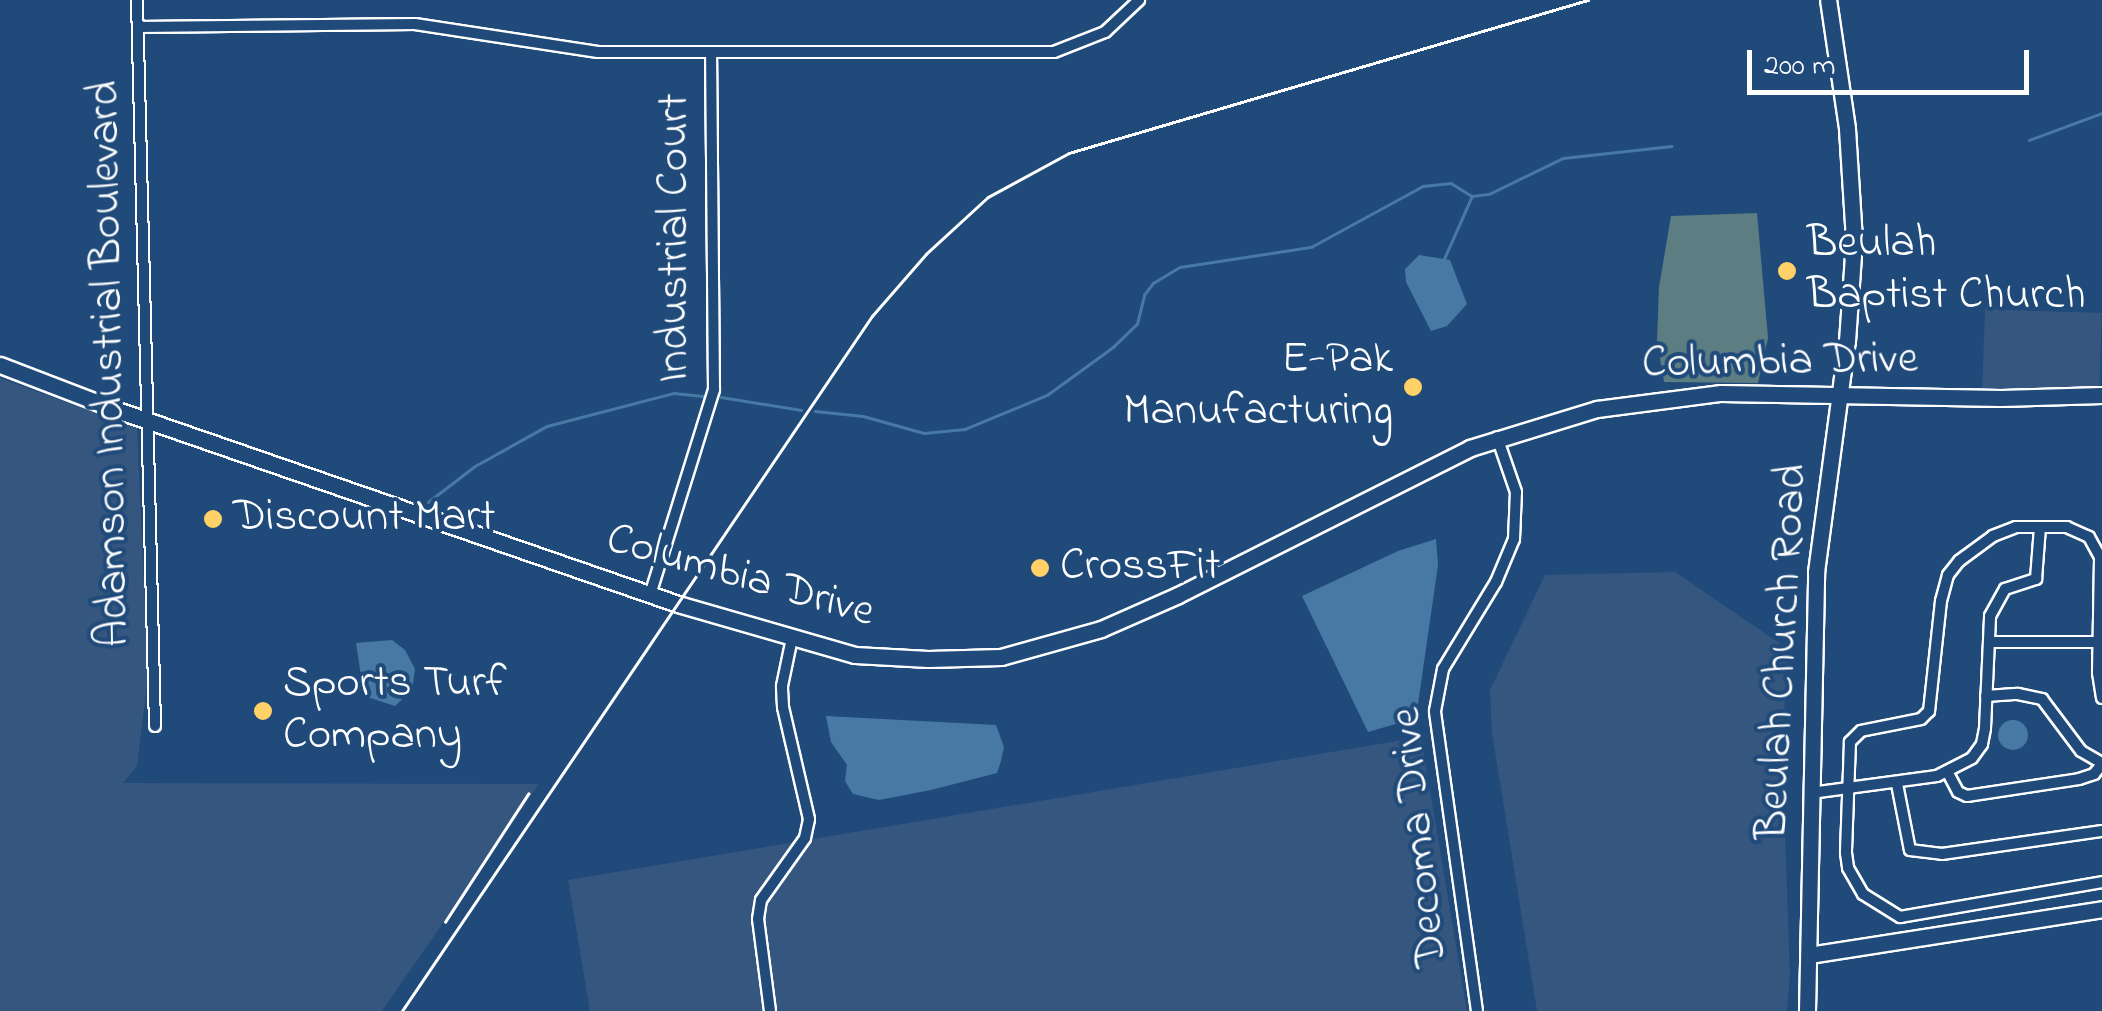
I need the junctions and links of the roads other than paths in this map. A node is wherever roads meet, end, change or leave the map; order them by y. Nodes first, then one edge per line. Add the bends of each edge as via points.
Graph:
1 (137, 0) edge
2 (1138, 0) edge
3 (1828, 0) edge
4 (138, 27) junction
5 (711, 52) junction
6 (0, 364) edge
7 (1840, 395) junction
8 (2102, 395) edge
9 (148, 418) junction
10 (1497, 436) junction
11 (2040, 527) junction
12 (650, 595) junction
13 (792, 638) junction
14 (1988, 642) junction
15 (2099, 642) junction
16 (1986, 696) junction
17 (2102, 698) edge
18 (155, 726) dead end
19 (2102, 763) edge
20 (1948, 773) junction
21 (1897, 784) junction
22 (1847, 790) junction
23 (1811, 793) junction
24 (2102, 831) edge
25 (2102, 882) edge
26 (2102, 909) edge
27 (1809, 955) junction
28 (770, 1011) edge
29 (1477, 1011) edge
30 (1807, 1011) edge

1 - 4 street, Adamson Industrial Boulevard
2 - 5 street via 1104,32 1054,52
3 - 7 main road, Beulah Church Road via 1852,200 1852,290
4 - 5 street via 415,24 598,52
4 - 9 street, Adamson Industrial Boulevard
5 - 12 street, Industrial Court via 714,390
6 - 9 main road, Columbia Drive
7 - 8 main road, Columbia Drive
7 - 10 main road, Columbia Drive via 1652,399
7 - 23 main road, Beulah Church Road via 1816,572
9 - 12 main road, Columbia Drive
9 - 18 street, Adamson Industrial Boulevard
10 - 13 main road, Columbia Drive via 1178,595 1100,628 1001,657 855,655
10 - 29 street, Decoma Drive via 1516,492 1514,539 1443,669 1435,712
11 - 14 street via 2036,579 2005,589 1994,601
11 - 15 street via 2078,530 2100,556
11 - 22 street via 1992,536 1958,561 1941,601 1929,711 1920,719 1861,731 1850,742
12 - 13 main road, Columbia Drive
13 - 28 street via 782,686 808,819 805,838 761,900
14 - 15 street
14 - 16 street
15 - 17 street
16 - 19 street via 2042,699 2081,750
16 - 20 street via 1982,744
19 - 20 street via 2079,779 1967,796
20 - 21 street
21 - 22 street
21 - 24 street via 1910,850 1942,854
22 - 23 street
22 - 25 street via 1848,868 1863,894 1900,916
23 - 27 main road, Beulah Church Road
26 - 27 main road
27 - 30 main road, Beulah Church Road

